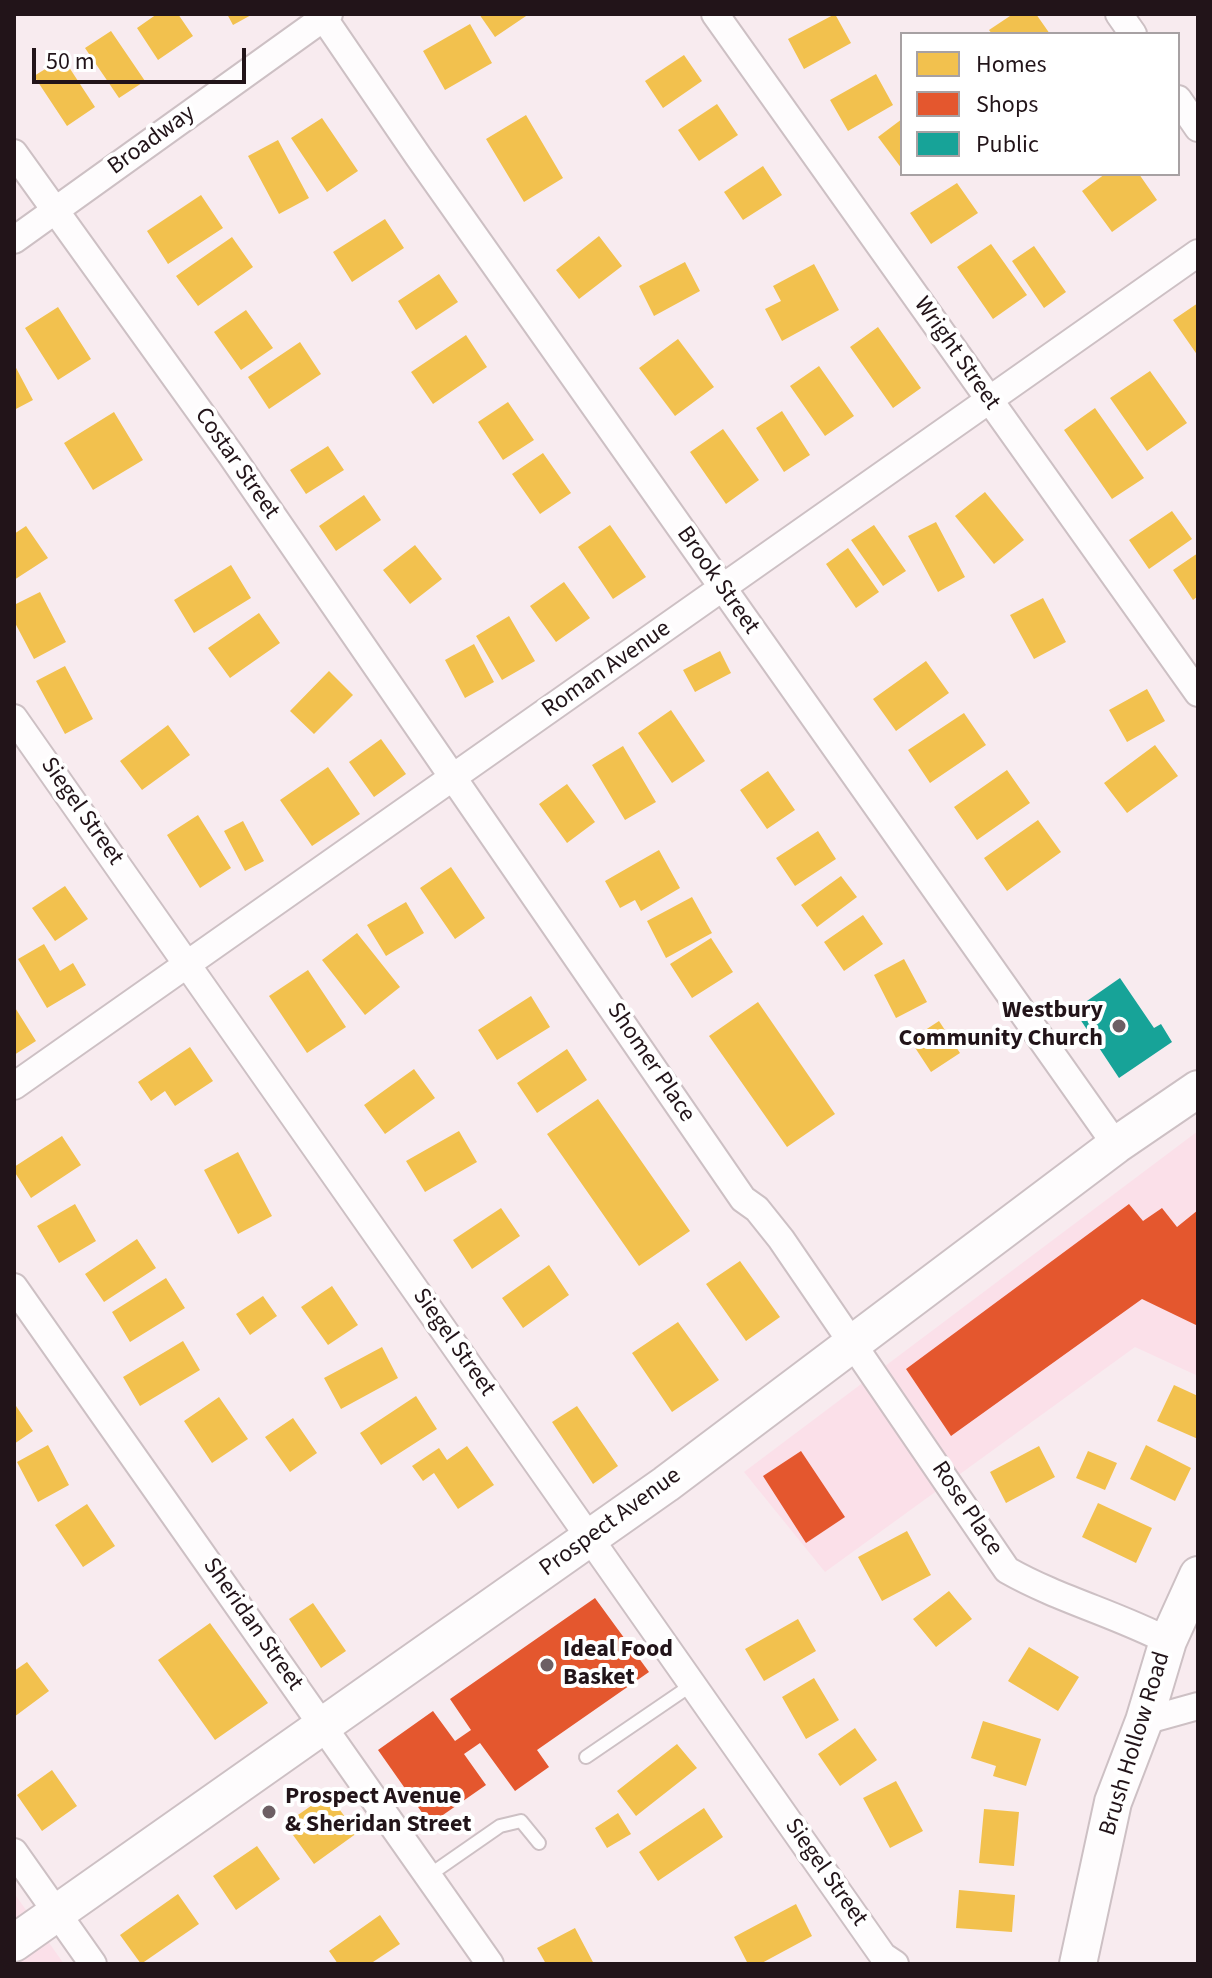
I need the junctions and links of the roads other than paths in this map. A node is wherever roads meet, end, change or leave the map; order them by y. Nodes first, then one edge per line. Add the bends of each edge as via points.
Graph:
1 (715, 14) edge
2 (1119, 14) edge
3 (325, 15) edge
4 (1132, 32) edge
5 (1180, 102) edge
6 (1198, 128) edge
7 (14, 153) edge
8 (55, 211) junction
9 (14, 240) edge
10 (1198, 253) edge
11 (989, 400) junction
12 (722, 588) junction
13 (1198, 693) edge
14 (14, 718) edge
15 (454, 778) junction
16 (187, 964) junction
17 (14, 1086) edge
18 (1198, 1089) edge
19 (1116, 1145) junction
20 (14, 1287) edge
21 (852, 1343) junction
22 (590, 1538) junction
23 (1198, 1575) edge
24 (1168, 1641) junction
25 (693, 1684) junction
26 (1198, 1706) edge
27 (1144, 1721) junction
28 (324, 1726) junction
29 (586, 1757) dead end
30 (539, 1843) dead end
31 (14, 1852) edge
32 (428, 1876) junction
33 (57, 1912) junction
34 (14, 1943) edge
35 (93, 1964) edge
36 (490, 1964) edge
37 (895, 1964) edge
38 (1078, 1964) edge

1 - 11 street, Wright Street
2 - 4 street
3 - 8 street, Broadway
3 - 12 street, Brook Street
5 - 6 street
7 - 8 street, Costar Street
8 - 9 street, Broadway
8 - 15 street, Costar Street
10 - 11 street, Roman Avenue
11 - 12 street, Roman Avenue
11 - 13 street, Wright Street
12 - 15 street, Roman Avenue
12 - 19 street, Brook Street
14 - 16 street, Siegel Street
15 - 16 street, Roman Avenue
15 - 21 street, Shomer Place via 743,1199 774,1230
16 - 17 street, Roman Avenue
16 - 22 street, Siegel Street
18 - 19 main road, Prospect Avenue
19 - 21 main road, Prospect Avenue
20 - 28 street, Sheridan Street
21 - 22 main road, Prospect Avenue
21 - 24 street, Rose Place via 1007,1570
22 - 25 street, Siegel Street
22 - 28 main road, Prospect Avenue
23 - 24 main road, Brush Hollow Road
24 - 27 main road, Brush Hollow Road
25 - 29 lane
25 - 37 street, Siegel Street via 883,1956
26 - 27 street
27 - 38 main road, Brush Hollow Road via 1113,1802
28 - 32 street, Sheridan Street
28 - 33 main road, Prospect Avenue
30 - 32 lane via 521,1821 500,1826
31 - 33 street
32 - 36 street, Sheridan Street
33 - 34 main road, Prospect Avenue
33 - 35 street

